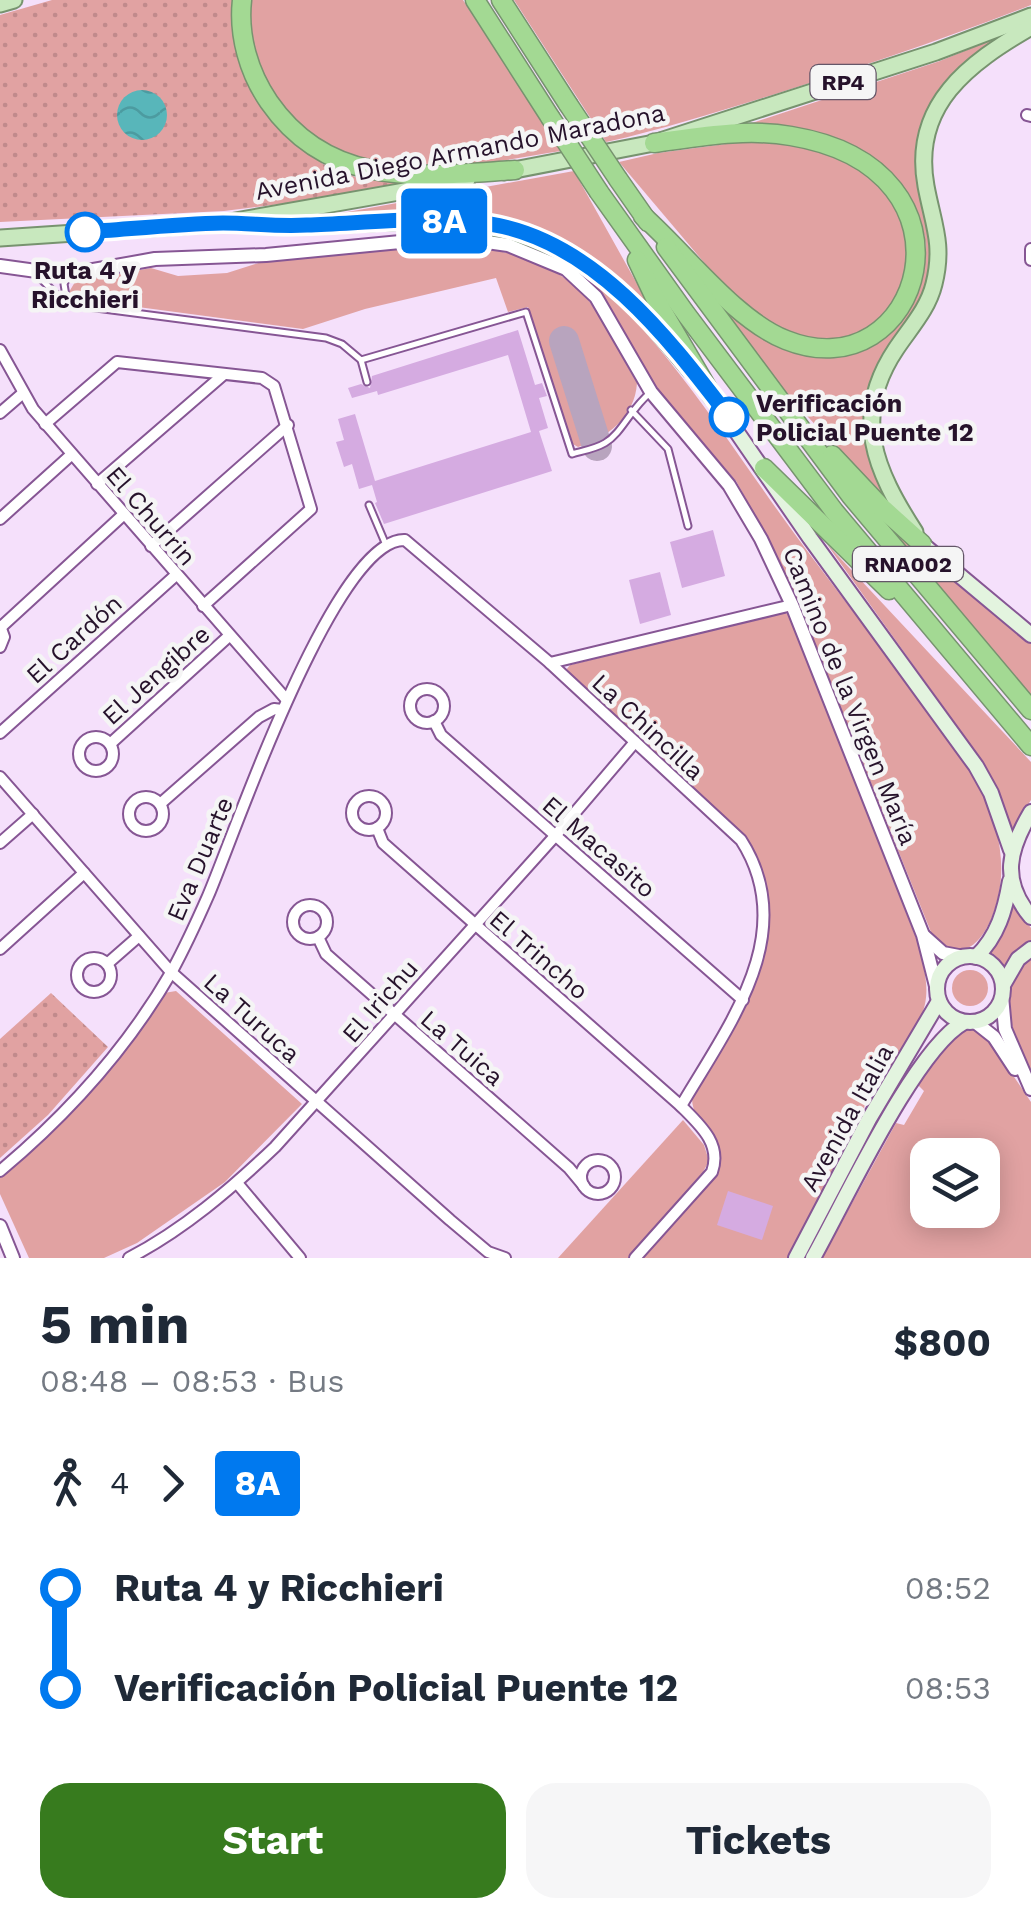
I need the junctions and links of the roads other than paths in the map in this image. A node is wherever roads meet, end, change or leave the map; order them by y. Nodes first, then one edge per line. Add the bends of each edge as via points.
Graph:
1 (11, 0) edge
2 (242, 0) edge
3 (475, 0) edge
4 (501, 0) edge
5 (0, 4) edge
6 (1031, 16) edge
7 (1031, 27) edge
8 (654, 142) junction
9 (515, 170) junction
10 (615, 215) junction
11 (643, 216) junction
12 (224, 223) junction
13 (0, 238) edge
14 (1031, 249) edge
15 (1031, 260) edge
16 (0, 266) edge
17 (35, 273) junction
18 (69, 274) junction
19 (67, 302) junction
20 (0, 350) edge
21 (361, 360) junction
22 (223, 374) junction
23 (368, 382) dead end
24 (651, 392) junction
25 (22, 394) junction
26 (712, 396) junction
27 (631, 410) junction
28 (0, 413) edge
29 (788, 414) junction
30 (45, 424) junction
31 (288, 425) junction
32 (71, 454) junction
33 (764, 468) junction
34 (97, 484) junction
35 (369, 505) dead end
36 (124, 515) junction
37 (0, 518) edge
38 (688, 526) dead end
39 (398, 540) joint
40 (922, 544) junction
41 (386, 545) junction
42 (151, 546) junction
43 (176, 575) junction
44 (792, 605) junction
45 (203, 606) junction
46 (927, 623) junction
47 (0, 626) edge
48 (1031, 635) edge
49 (229, 636) junction
50 (0, 647) edge
51 (550, 663) junction
52 (284, 704) junction
53 (1031, 710) edge
54 (434, 720) dead end
55 (0, 733) edge
56 (634, 742) junction
57 (110, 744) dead end
58 (1031, 746) edge
59 (0, 776) edge
60 (160, 804) dead end
61 (1031, 812) edge
62 (33, 814) junction
63 (377, 828) dead end
64 (555, 836) junction
65 (0, 843) edge
66 (1011, 850) junction
67 (84, 873) junction
68 (1011, 875) junction
69 (1031, 918) edge
70 (474, 925) junction
71 (923, 935) junction
72 (139, 936) junction
73 (318, 937) dead end
74 (0, 949) edge
75 (1031, 949) edge
76 (970, 957) junction
77 (107, 964) dead end
78 (171, 972) junction
79 (1002, 990) junction
80 (938, 996) junction
81 (743, 1000) junction
82 (394, 1015) junction
83 (969, 1022) junction
84 (1031, 1091) edge
85 (318, 1104) junction
86 (682, 1106) junction
87 (586, 1165) junction
88 (569, 1168) junction
89 (0, 1171) edge
90 (237, 1183) junction
91 (584, 1186) junction
92 (0, 1226) edge
93 (150, 1253) edge
94 (14, 1258) edge
95 (129, 1258) edge
96 (300, 1258) edge
97 (504, 1258) edge
98 (635, 1258) edge
99 (796, 1258) edge
100 (814, 1258) edge

1 - 5 main road
2 - 9 highway via 246,52 262,92 287,126 325,155 360,169 408,175
3 - 10 highway, RNA002, bridge
4 - 11 highway, RNA002, bridge
6 - 8 main road, Avenida Diego Armando Maradona / RP4
7 - 40 main road via 963,72 927,137 923,164 939,236 936,275 923,311 882,372 870,430 883,477
8 - 9 main road, Avenida Diego Armando Maradona / RP4
8 - 11 highway via 751,132 826,144 850,156 904,202 916,239 914,278 900,310 870,335 842,346 807,347 769,332 738,309
9 - 12 main road, Avenida Diego Armando Maradona / RP4
10 - 26 highway
10 - 46 highway, RNA002 via 812,482
11 - 29 highway, RNA002
12 - 13 main road, Avenida Diego Armando Maradona / RP4
12 - 26 main road via 454,221 521,233 612,285
14 - 15 street
16 - 17 street, Camino de la Virgen María
17 - 18 street, Camino de la Virgen María
17 - 19 lane
18 - 19 lane
18 - 24 street, Camino de la Virgen María via 155,259 478,238 536,256 582,282
19 - 21 lane via 326,338
20 - 25 street, El Churrin
21 - 23 lane
21 - 27 lane via 526,312 572,454 603,444
22 - 30 street via 112,364
22 - 31 street via 268,380
22 - 34 street
24 - 27 lane
24 - 44 street, Camino de la Virgen María via 730,485
25 - 28 street
25 - 30 street, El Churrin
26 - 33 main road, Camino de la Virgen María
27 - 38 lane via 668,448
29 - 40 highway
29 - 53 highway, RNA002
30 - 32 street, El Churrin
31 - 42 street
31 - 45 street, El Jengibre via 312,509
32 - 34 street, El Churrin
32 - 37 street
33 - 46 highway
33 - 66 main road, Camino de la Virgen María via 976,766
34 - 36 street, El Churrin
35 - 41 lane
36 - 42 street, El Churrin
36 - 47 street
39 - 41 street, Eva Duarte
39 - 51 street, La Chincilla via 411,542
40 - 48 main road
41 - 52 street, Eva Duarte via 338,602
42 - 43 street, El Churrin
43 - 45 street, El Churrin
43 - 55 street, El Cardón
44 - 51 street
44 - 71 street, Camino de la Virgen María
45 - 49 street, El Churrin
46 - 58 highway, RNA002
47 - 50 street
49 - 52 street, El Churrin
49 - 57 street, El Jengibre
51 - 56 street, La Chincilla
52 - 60 street via 259,716
52 - 78 street, Eva Duarte
54 - 64 street, El Macasito via 441,736
56 - 64 street, El Irichu
56 - 81 street, La Chincilla via 740,840 756,868 764,932
59 - 62 street, La Turuca
61 - 66 main road
62 - 65 street
62 - 67 street, La Turuca
63 - 70 street, El Trincho via 382,843
64 - 70 street, El Irichu
64 - 81 street, El Macasito
66 - 68 main road
67 - 72 street, La Turuca
67 - 74 street
68 - 69 main road
68 - 76 main road via 992,938
70 - 82 street, El Irichu
70 - 86 street, El Trincho
71 - 76 street via 943,953
71 - 80 street, Camino de la Virgen María
72 - 77 street
72 - 78 street, La Turuca
73 - 82 street, La Tuica via 326,954
75 - 79 main road
76 - 79 main road via 994,966
76 - 80 main road via 942,972
78 - 85 street, La Turuca
78 - 89 street, Eva Duarte via 98,1077
79 - 83 main road via 993,1013
79 - 84 street via 1005,1029
80 - 83 main road via 949,1015
80 - 99 main road, Avenida Italia
81 - 86 street, La Chincilla
82 - 85 street, El Irichu
82 - 88 street, La Tuica
83 - 84 street via 994,1037
83 - 100 main road, Avenida Italia via 948,1030 912,1079
85 - 90 street, El Irichu
85 - 97 street, La Turuca via 488,1252
86 - 98 street, El Trincho via 705,1132 717,1160
87 - 88 street
87 - 91 street
87 - 91 street via 602,1160 615,1176 603,1193
88 - 91 street, La Tuica
90 - 93 street, El Irichu
90 - 96 street
92 - 94 street
93 - 95 street, El Irichu

